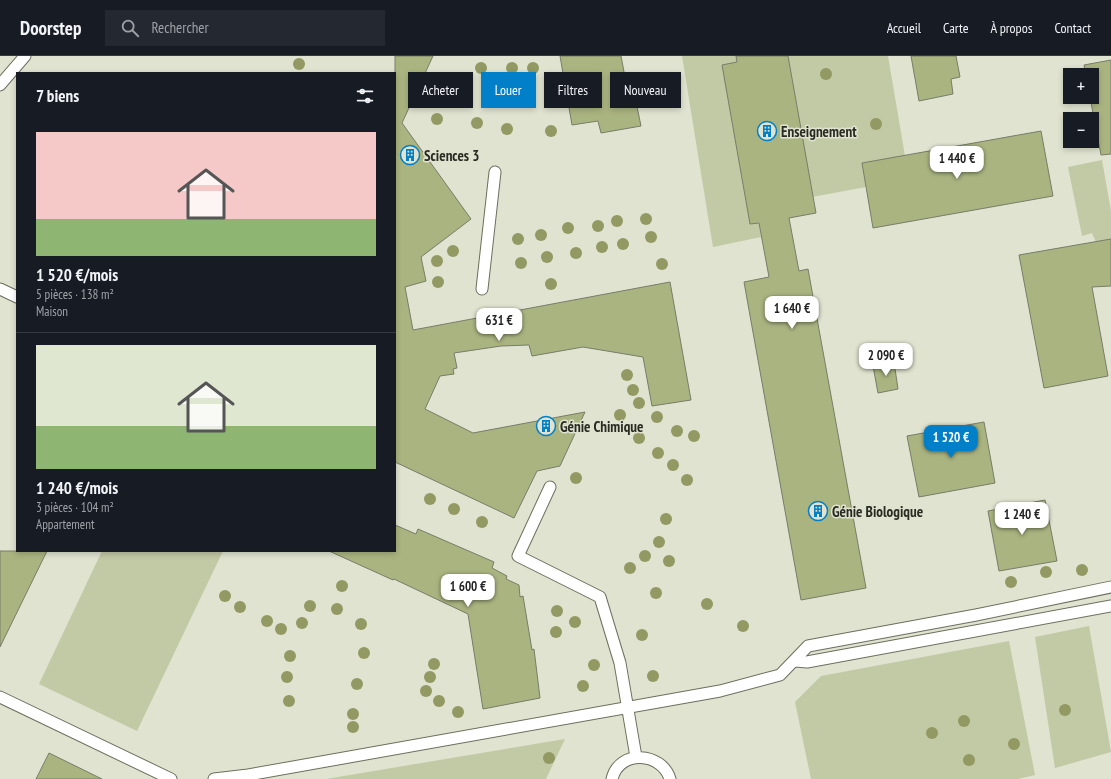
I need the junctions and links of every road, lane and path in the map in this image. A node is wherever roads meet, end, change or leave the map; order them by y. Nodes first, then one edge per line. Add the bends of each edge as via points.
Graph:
1 (25, 56) edge
2 (0, 85) edge
3 (495, 172) dead end
4 (0, 289) edge
5 (482, 289) dead end
6 (16, 297) edge
7 (550, 487) dead end
8 (1111, 587) edge
9 (1111, 606) edge
10 (795, 661) junction
11 (0, 697) edge
12 (628, 708) junction
13 (636, 757) junction
14 (171, 779) edge
15 (214, 779) edge
16 (612, 779) edge
17 (670, 779) edge

1 - 2 lane
3 - 5 lane
4 - 6 lane
7 - 12 lane via 518,556 600,597 620,663
8 - 10 lane via 808,646
9 - 10 lane via 807,662
10 - 12 lane via 780,675 720,691
11 - 14 lane
12 - 13 lane
12 - 15 lane
13 - 16 lane via 618,767
13 - 17 lane via 655,760 663,766

